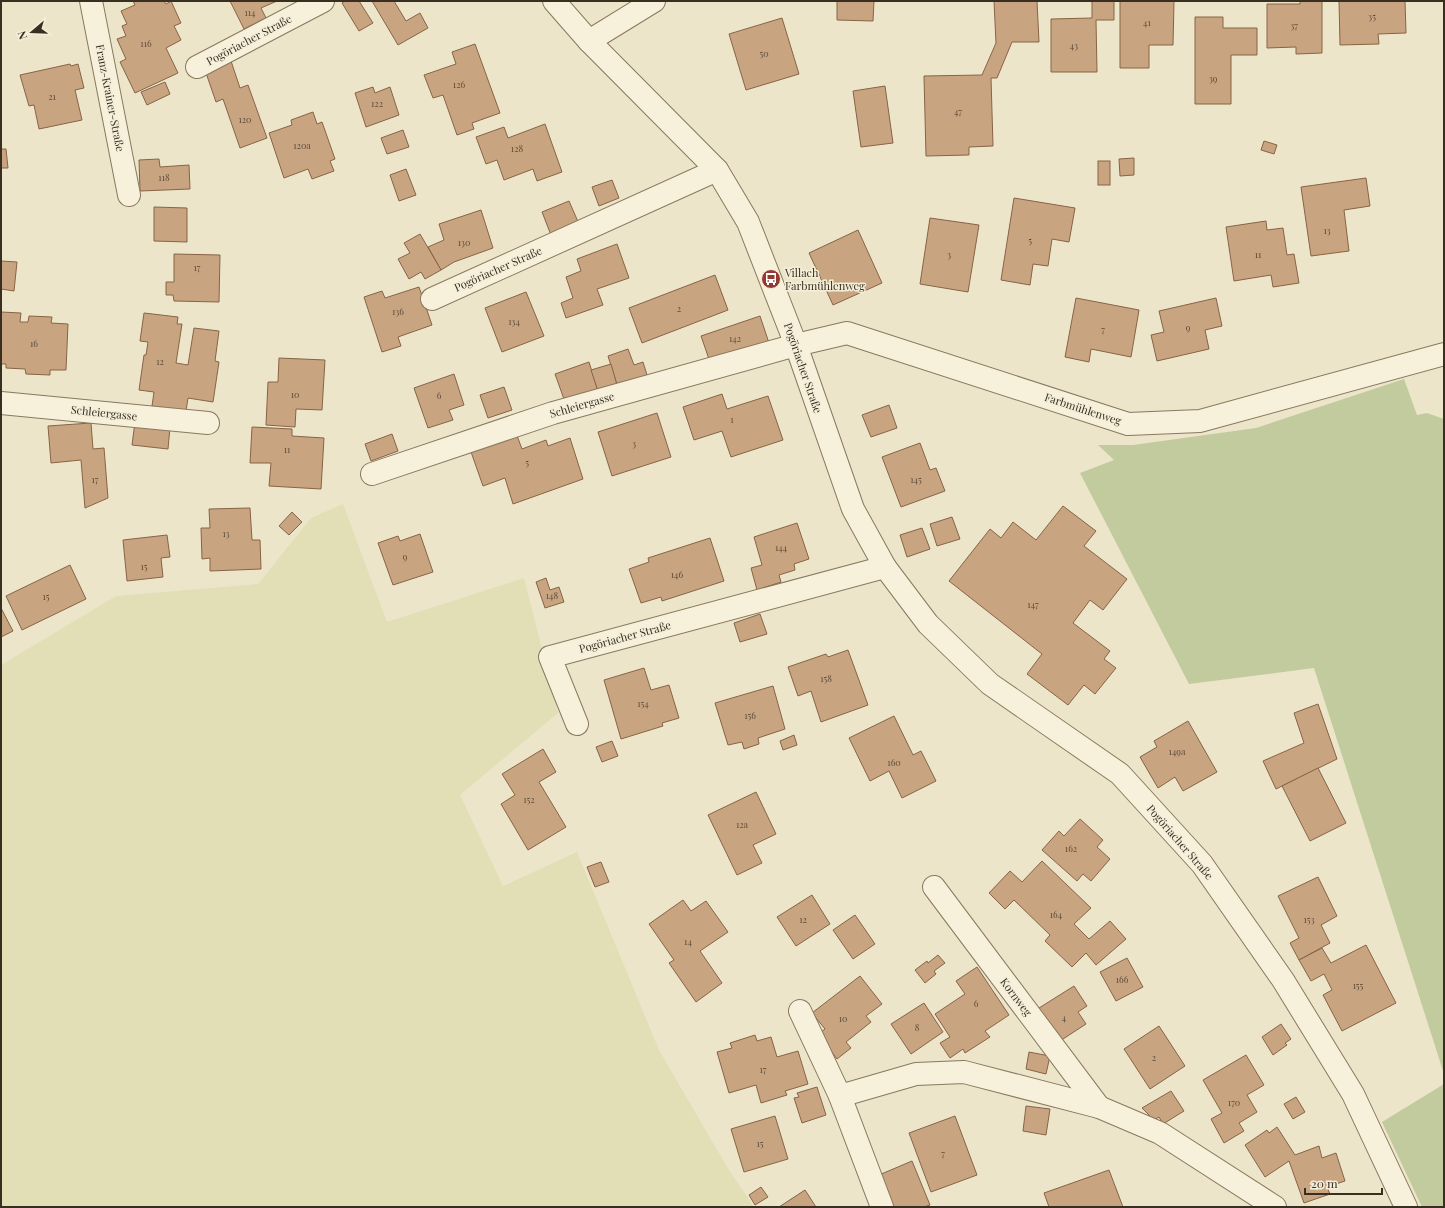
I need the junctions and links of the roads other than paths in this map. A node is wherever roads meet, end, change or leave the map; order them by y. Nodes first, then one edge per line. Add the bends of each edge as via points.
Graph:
1 (91, 1) edge
2 (323, 1) edge
3 (554, 1) edge
4 (654, 1) edge
5 (590, 42) junction
6 (197, 67) dead end
7 (717, 170) junction
8 (129, 195) dead end
9 (432, 299) dead end
10 (796, 345) junction
11 (1444, 354) edge
12 (1, 403) edge
13 (208, 423) dead end
14 (372, 474) dead end
15 (885, 567) junction
16 (576, 724) dead end
17 (934, 887) dead end
18 (800, 1011) dead end
19 (840, 1096) junction
20 (1099, 1107) junction
21 (882, 1207) edge
22 (1275, 1207) edge
23 (1406, 1207) edge

1 - 8 street, Franz-Krainer-Straße
2 - 6 street, Pogöriacher Straße
3 - 5 street, Pogöriacher Straße
4 - 5 street
5 - 7 street, Pogöriacher Straße
7 - 9 street, Pogöriacher Straße
7 - 10 street, Pogöriacher Straße via 748,222
10 - 11 street, Farbmühlenweg via 847,333 1128,424 1200,421
10 - 14 street, Schleiergasse via 552,413
10 - 15 street, Pogöriacher Straße via 853,509
12 - 13 street, Schleiergasse
15 - 16 street, Pogöriacher Straße via 550,657
15 - 23 street, Pogöriacher Straße via 928,624 990,684 1120,774 1202,864 1283,980 1353,1094
17 - 20 street, Kornweg
18 - 19 street
19 - 20 street via 916,1074 964,1072
19 - 21 street
20 - 22 street via 1160,1133

